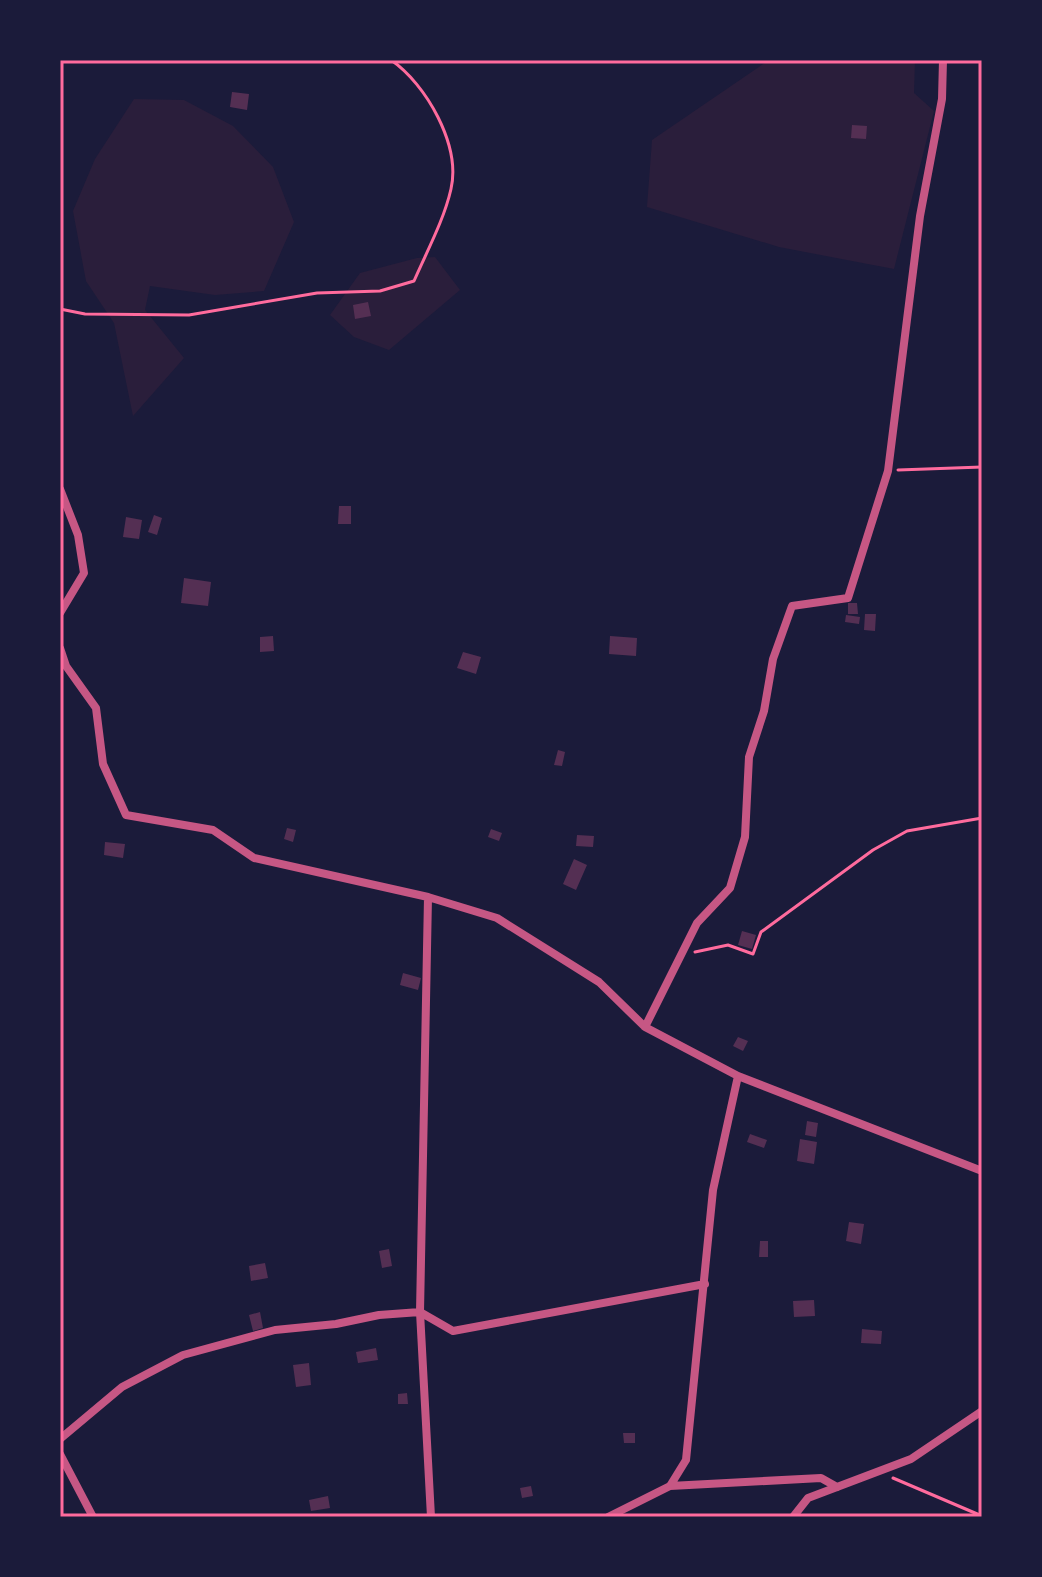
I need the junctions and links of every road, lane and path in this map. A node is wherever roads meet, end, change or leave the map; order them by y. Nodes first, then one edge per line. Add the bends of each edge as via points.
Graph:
1 (391, 60) edge
2 (943, 60) edge
3 (60, 309) edge
4 (982, 467) edge
5 (888, 471) junction
6 (60, 489) edge
7 (60, 613) edge
8 (60, 648) edge
9 (982, 818) edge
10 (428, 897) junction
11 (680, 954) junction
12 (645, 1027) junction
13 (738, 1076) junction
14 (982, 1171) edge
15 (705, 1284) junction
16 (420, 1312) junction
17 (982, 1411) edge
18 (60, 1439) edge
19 (60, 1454) edge
20 (878, 1471) junction
21 (670, 1486) junction
22 (837, 1487) junction
23 (982, 1516) edge
24 (93, 1517) edge
25 (431, 1517) edge
26 (608, 1517) edge
27 (793, 1517) edge

1 - 3 path via 405,70 431,106 450,150 452,187 414,281 380,291 317,293 189,315
2 - 5 street via 942,99 920,216
4 - 5 path
5 - 11 street via 848,598 792,606 749,757 745,837 730,888 697,923
6 - 7 street via 78,535 84,573
8 - 10 street via 66,666 96,708 103,764 126,815 213,830 254,858
9 - 11 path via 907,831 873,850 761,932 753,954 728,945
10 - 12 street via 497,918 599,982
10 - 16 street
11 - 12 street
12 - 13 street
13 - 14 street
13 - 15 street via 713,1190
15 - 16 street via 453,1331
15 - 21 street via 686,1460
16 - 18 street via 275,1330 183,1355 122,1387
16 - 25 street
17 - 20 street via 911,1459
19 - 24 street
20 - 22 street
20 - 23 path
21 - 22 street via 821,1478
21 - 26 street
22 - 27 street via 808,1498

